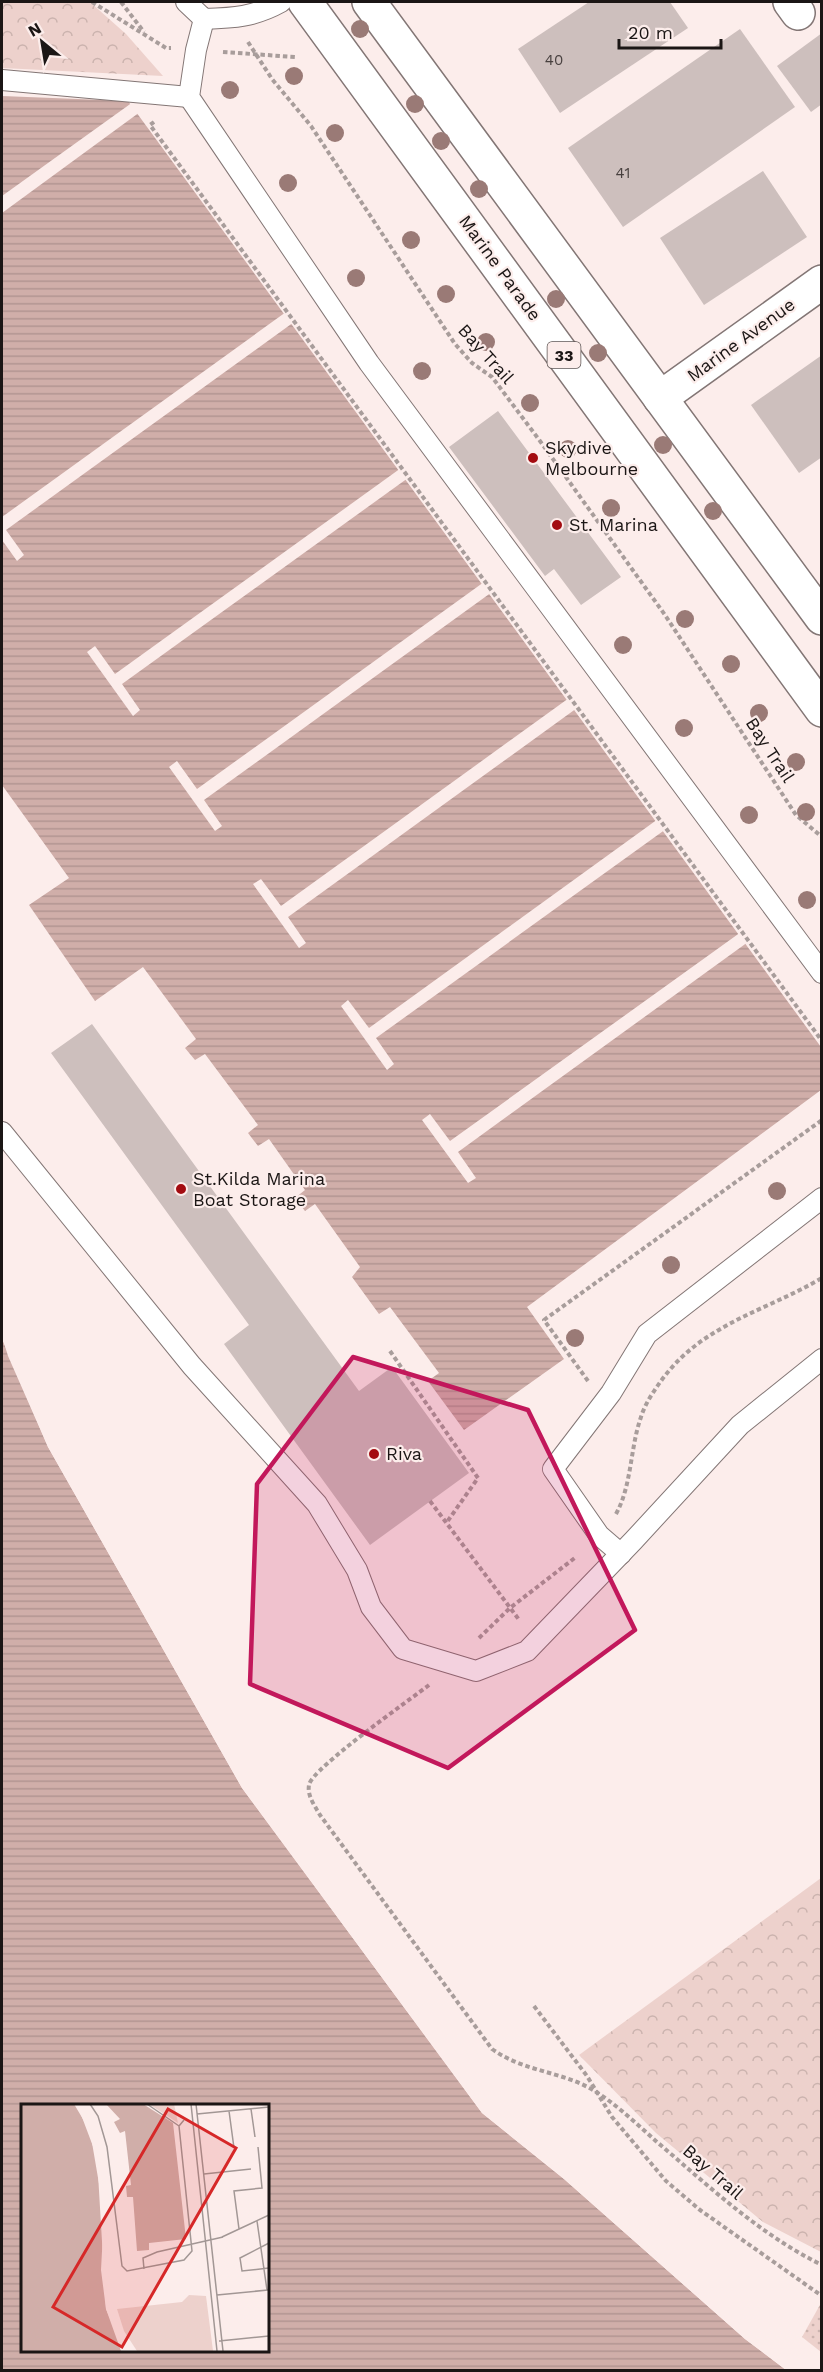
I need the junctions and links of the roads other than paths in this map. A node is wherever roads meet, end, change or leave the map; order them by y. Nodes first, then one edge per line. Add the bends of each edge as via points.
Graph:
1 (186, 2) edge
2 (281, 2) edge
3 (305, 2) edge
4 (369, 2) edge
5 (204, 19) junction
6 (2, 81) edge
7 (189, 97) junction
8 (822, 282) edge
9 (660, 398) junction
10 (822, 618) edge
11 (822, 710) edge
12 (822, 973) edge
13 (2, 1132) edge
14 (822, 1198) edge
15 (822, 1359) edge
16 (621, 1554) junction

1 - 5 lane
2 - 5 lane via 262,13
3 - 11 main road, Marine Parade / 33
4 - 9 main road
5 - 7 lane
6 - 7 lane
7 - 12 lane via 369,363
8 - 9 main road, Marine Avenue
9 - 10 main road
13 - 16 lane via 192,1366 317,1504 357,1570 371,1607 403,1649 476,1671 527,1650
14 - 16 lane via 647,1334 603,1403 553,1469 599,1535
15 - 16 lane via 740,1425

